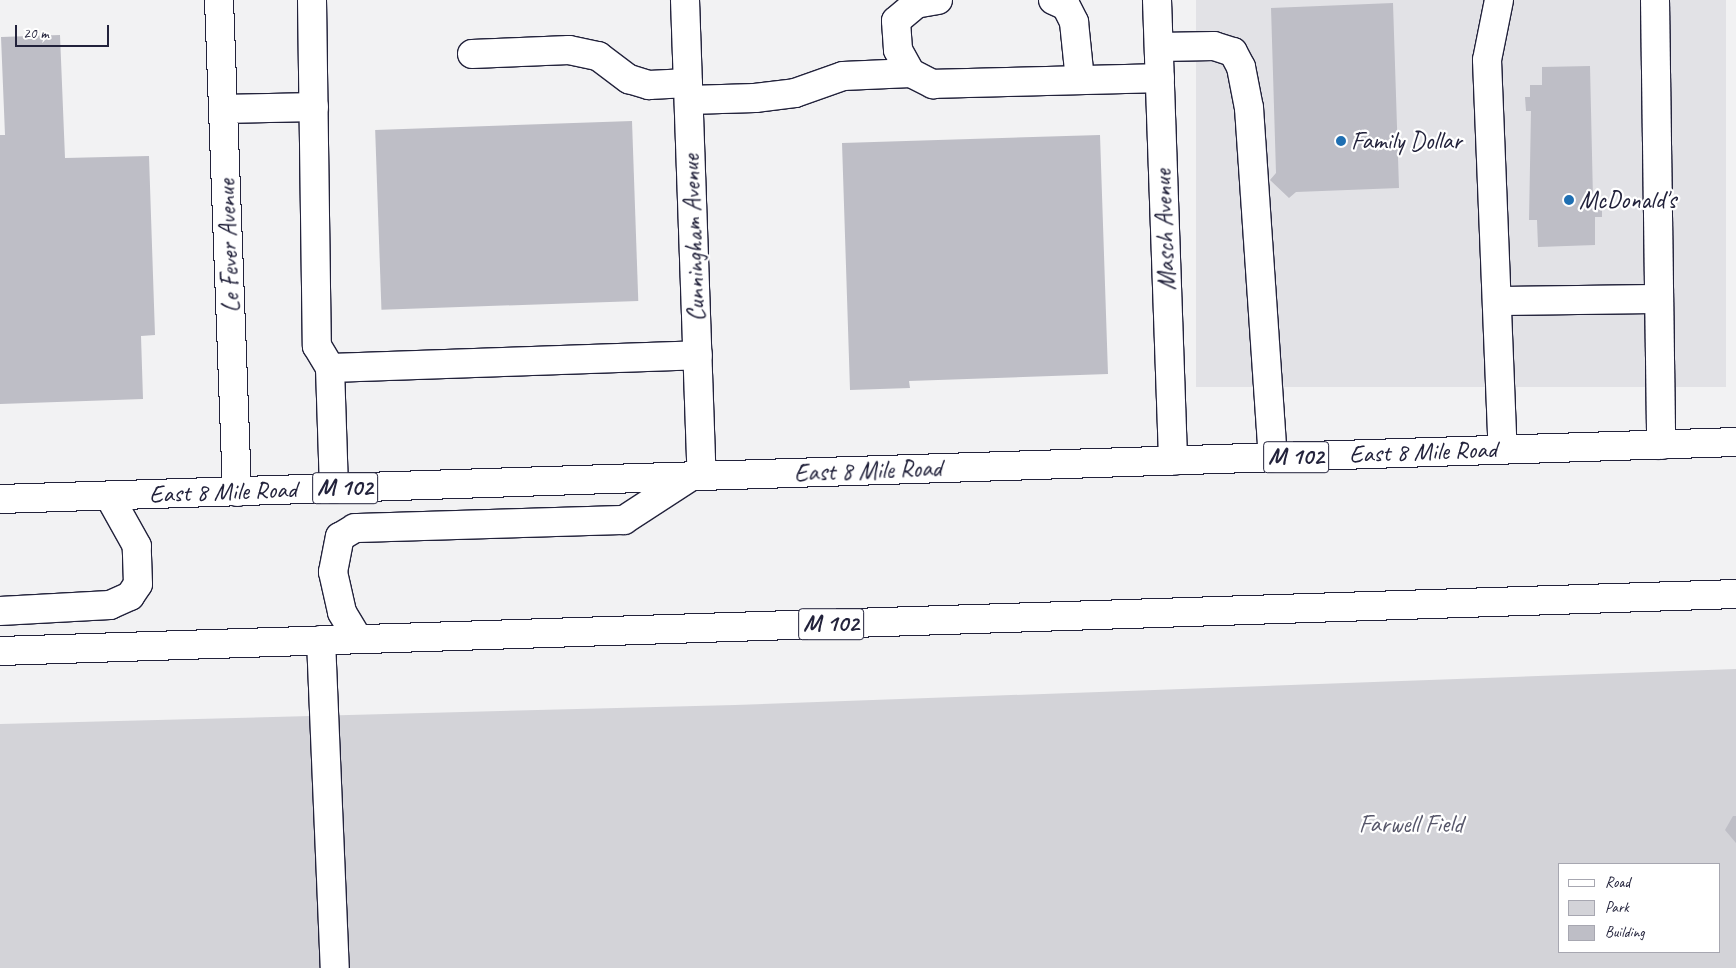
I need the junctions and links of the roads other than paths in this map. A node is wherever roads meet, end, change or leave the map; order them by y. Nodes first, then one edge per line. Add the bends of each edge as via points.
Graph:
1 (219, 0) edge
2 (312, 0) edge
3 (685, 0) edge
4 (938, 0) edge
5 (1053, 0) edge
6 (1157, 0) edge
7 (1499, 0) edge
8 (1655, 0) edge
9 (1159, 47) junction
10 (472, 54) dead end
11 (911, 73) junction
12 (1160, 78) junction
13 (1080, 80) junction
14 (689, 91) junction
15 (314, 107) junction
16 (224, 109) junction
17 (1659, 299) junction
18 (1497, 301) junction
19 (698, 355) junction
20 (330, 368) junction
21 (1736, 442) edge
22 (1660, 445) junction
23 (1502, 450) junction
24 (1273, 457) junction
25 (1173, 461) junction
26 (696, 477) junction
27 (334, 489) junction
28 (238, 492) junction
29 (109, 496) junction
30 (0, 499) edge
31 (1736, 594) edge
32 (0, 611) edge
33 (358, 639) junction
34 (321, 640) junction
35 (0, 652) edge
36 (335, 968) edge

1 - 16 main road, Le Fever Avenue
2 - 15 main road
3 - 14 main road, Cunningham Avenue
4 - 11 main road via 916,4 896,21 898,50
5 - 13 main road via 1066,6 1074,22
6 - 9 main road, Masch Avenue
7 - 18 main road via 1487,60
8 - 17 main road
9 - 12 main road, Masch Avenue
9 - 24 main road via 1214,46 1233,52 1242,73 1249,108
10 - 14 main road via 569,50 598,56 629,79
11 - 13 main road via 933,84
11 - 14 main road via 843,76 795,93 755,98
12 - 13 main road
12 - 25 main road, Masch Avenue
14 - 19 main road, Cunningham Avenue
15 - 16 main road
15 - 20 main road via 317,346
16 - 28 main road, Le Fever Avenue
17 - 18 main road
17 - 22 main road
18 - 23 main road
19 - 20 main road
19 - 26 main road, Cunningham Avenue
20 - 27 main road
21 - 22 main road, East 8 Mile Road / M 102
22 - 23 main road, East 8 Mile Road / M 102
23 - 24 main road, East 8 Mile Road / M 102
24 - 25 main road, East 8 Mile Road / M 102
25 - 26 main road, East 8 Mile Road / M 102
26 - 27 main road, East 8 Mile Road / M 102
26 - 33 main road via 624,520 355,528 340,537 333,572 342,612
27 - 28 main road, East 8 Mile Road / M 102
28 - 29 main road, East 8 Mile Road / M 102
29 - 30 main road, East 8 Mile Road / M 102
29 - 32 main road via 137,546 138,584 130,596 110,605
31 - 33 main road, M 102
33 - 34 main road, M 102
34 - 35 main road, M 102
34 - 36 main road

